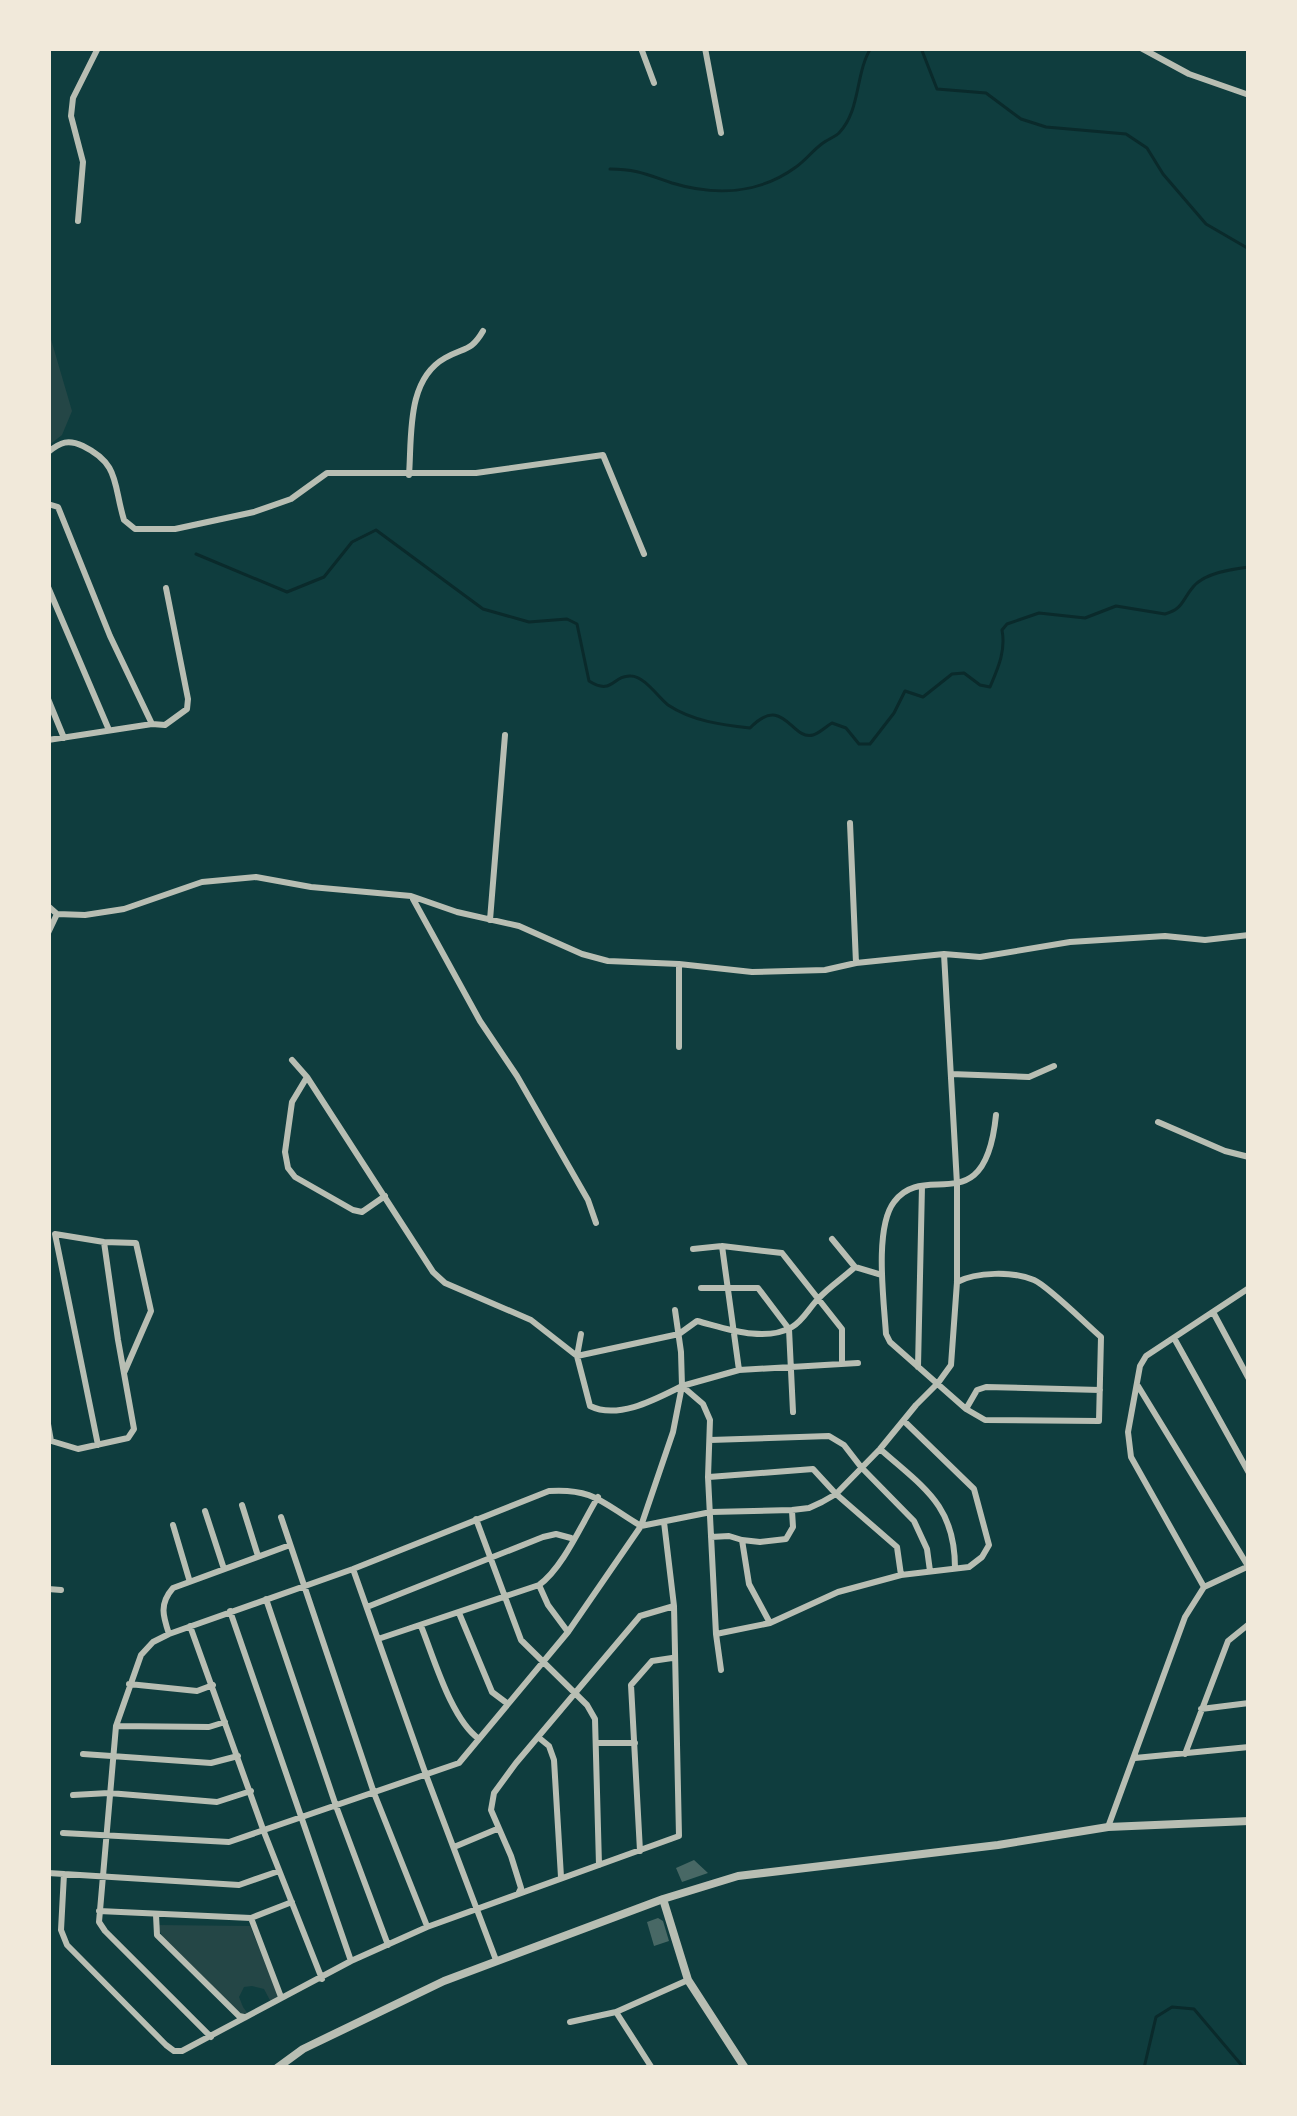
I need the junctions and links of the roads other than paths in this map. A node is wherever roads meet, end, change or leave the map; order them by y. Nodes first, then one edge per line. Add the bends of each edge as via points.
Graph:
1 (98, 48) edge
2 (641, 48) edge
3 (705, 48) edge
4 (1142, 48) edge
5 (654, 83) dead end
6 (1249, 95) edge
7 (721, 133) dead end
8 (78, 221) dead end
9 (484, 331) dead end
10 (48, 452) edge
11 (410, 475) junction
12 (48, 504) edge
13 (644, 554) dead end
14 (48, 587) edge
15 (166, 588) dead end
16 (48, 699) edge
17 (152, 724) junction
18 (109, 730) junction
19 (505, 735) dead end
20 (64, 738) junction
21 (48, 740) edge
22 (850, 823) dead end
23 (411, 896) junction
24 (48, 906) edge
25 (57, 914) junction
26 (490, 920) junction
27 (48, 933) edge
28 (1249, 935) edge
29 (944, 954) junction
30 (679, 964) junction
31 (856, 964) junction
32 (679, 1047) dead end
33 (292, 1060) dead end
34 (1054, 1066) dead end
35 (951, 1074) junction
36 (307, 1077) junction
37 (995, 1115) dead end
38 (1158, 1122) dead end
39 (1249, 1157) edge
40 (957, 1184) junction
41 (922, 1186) junction
42 (385, 1196) junction
43 (596, 1223) dead end
44 (52, 1233) edge
45 (832, 1239) dead end
46 (104, 1242) junction
47 (722, 1246) junction
48 (693, 1249) dead end
49 (855, 1267) junction
50 (882, 1275) junction
51 (957, 1282) junction
52 (700, 1288) dead end
53 (728, 1288) junction
54 (1249, 1288) edge
55 (818, 1299) junction
56 (675, 1310) dead end
57 (1213, 1312) junction
58 (789, 1329) junction
59 (735, 1331) junction
60 (581, 1334) dead end
61 (679, 1334) junction
62 (1174, 1338) junction
63 (577, 1356) junction
64 (858, 1363) dead end
65 (842, 1364) junction
66 (793, 1366) junction
67 (918, 1367) junction
68 (739, 1370) junction
69 (124, 1373) junction
70 (1249, 1379) edge
71 (938, 1383) junction
72 (1136, 1383) junction
73 (682, 1387) junction
74 (1102, 1390) junction
75 (966, 1409) junction
76 (793, 1412) dead end
77 (904, 1421) junction
78 (48, 1424) edge
79 (710, 1440) junction
80 (50, 1441) edge
81 (98, 1445) junction
82 (880, 1449) junction
83 (861, 1467) junction
84 (1249, 1473) edge
85 (708, 1477) junction
86 (836, 1494) junction
87 (598, 1498) junction
88 (242, 1505) dead end
89 (792, 1510) junction
90 (205, 1511) dead end
91 (711, 1512) junction
92 (281, 1517) dead end
93 (476, 1520) junction
94 (664, 1522) junction
95 (172, 1525) dead end
96 (640, 1526) junction
97 (711, 1537) junction
98 (573, 1538) junction
99 (742, 1540) junction
100 (290, 1545) junction
101 (258, 1556) junction
102 (490, 1556) junction
103 (1249, 1566) edge
104 (955, 1568) junction
105 (224, 1569) junction
106 (352, 1569) junction
107 (930, 1571) junction
108 (901, 1576) junction
109 (189, 1581) junction
110 (539, 1585) junction
111 (302, 1586) junction
112 (1204, 1587) junction
113 (48, 1589) edge
114 (61, 1590) dead end
115 (503, 1596) junction
116 (266, 1599) junction
117 (367, 1606) junction
118 (674, 1606) junction
119 (230, 1611) junction
120 (459, 1612) junction
121 (770, 1623) junction
122 (1249, 1624) edge
123 (190, 1626) junction
124 (421, 1626) junction
125 (568, 1632) junction
126 (169, 1634) junction
127 (716, 1634) junction
128 (378, 1639) junction
129 (674, 1658) junction
130 (543, 1663) junction
131 (721, 1670) dead end
132 (129, 1684) junction
133 (212, 1684) junction
134 (575, 1693) junction
135 (1249, 1703) edge
136 (508, 1704) junction
137 (1202, 1709) junction
138 (226, 1721) junction
139 (116, 1726) junction
140 (538, 1737) junction
141 (479, 1739) junction
142 (597, 1743) junction
143 (635, 1743) junction
144 (1249, 1747) edge
145 (83, 1754) dead end
146 (1184, 1754) junction
147 (238, 1756) junction
148 (111, 1758) junction
149 (1135, 1758) junction
150 (426, 1775) junction
151 (251, 1791) junction
152 (109, 1792) junction
153 (374, 1793) junction
154 (73, 1795) dead end
155 (336, 1806) junction
156 (303, 1818) junction
157 (1249, 1821) edge
158 (1108, 1827) junction
159 (497, 1829) junction
160 (264, 1832) junction
161 (63, 1833) dead end
162 (105, 1835) junction
163 (454, 1847) junction
164 (640, 1851) junction
165 (599, 1865) junction
166 (279, 1871) junction
167 (48, 1873) edge
168 (64, 1874) junction
169 (104, 1874) junction
170 (561, 1879) junction
171 (518, 1894) junction
172 (663, 1899) junction
173 (292, 1902) junction
174 (477, 1909) junction
175 (99, 1911) junction
176 (156, 1915) junction
177 (251, 1918) junction
178 (427, 1927) junction
179 (388, 1945) junction
180 (496, 1960) junction
181 (351, 1961) junction
182 (322, 1979) junction
183 (688, 1980) junction
184 (281, 1997) junction
185 (616, 2012) junction
186 (244, 2018) junction
187 (570, 2022) dead end
188 (211, 2037) junction
189 (277, 2068) edge
190 (652, 2068) edge
191 (745, 2068) edge

1 - 8 street via 73,98 83,162
2 - 5 street
3 - 7 street
4 - 6 street
9 - 11 street via 476,344 432,367 419,388
10 - 11 street via 71,441 102,457 124,520 135,529 254,512 327,473
11 - 13 street via 603,455
12 - 17 street via 58,507
14 - 18 street
15 - 17 street via 187,709 165,725
16 - 20 street
17 - 18 street
18 - 20 street
19 - 26 street
20 - 21 street
22 - 31 street
23 - 25 street via 256,878 202,882 124,909
23 - 26 street
23 - 43 street
24 - 25 street
25 - 27 street
26 - 30 street via 608,961
28 - 29 street
29 - 31 street
29 - 35 street
30 - 31 street via 752,972
30 - 32 street
33 - 36 street
34 - 35 street via 1029,1077
35 - 40 street
36 - 42 street
36 - 42 street via 292,1102 288,1168 353,1210
37 - 40 street via 985,1160
38 - 39 street
40 - 41 street
40 - 51 street
41 - 50 street via 894,1200
41 - 67 street
42 - 63 street via 445,1283 531,1320
44 - 46 street
44 - 81 street
45 - 49 street
46 - 69 street
46 - 69 street via 136,1243 151,1311
47 - 48 street
47 - 53 street
47 - 55 street via 782,1253
49 - 50 street
49 - 55 street
50 - 67 street via 886,1334
51 - 71 street via 951,1365
51 - 74 street via 972,1274 1034,1280 1101,1337
52 - 53 street
53 - 58 street via 758,1288
53 - 59 street
54 - 57 street
55 - 58 street
55 - 65 street via 842,1329
56 - 61 street
57 - 62 street
57 - 70 street
58 - 59 street
58 - 66 street
59 - 61 street via 697,1321
59 - 68 street
60 - 63 street
61 - 63 street
61 - 73 street
62 - 72 street via 1146,1356
62 - 84 street
63 - 73 street via 598,1411
64 - 65 street
65 - 66 street
66 - 68 street
66 - 76 street
67 - 71 street
68 - 73 street
69 - 81 street via 133,1434
71 - 75 street
71 - 77 street
72 - 103 street
72 - 112 street via 1131,1457
73 - 79 street via 704,1404
73 - 96 street
74 - 75 street via 986,1387
74 - 75 street via 1099,1421 985,1420
77 - 82 street
77 - 104 street via 974,1489 989,1545 969,1567
78 - 80 street
79 - 83 street via 829,1436
79 - 85 street
80 - 81 street
82 - 83 street
82 - 104 street via 947,1516
83 - 86 street
83 - 107 street via 914,1522
85 - 86 street via 813,1469
85 - 91 street
86 - 89 street
86 - 108 street via 897,1547
87 - 93 street via 549,1491
87 - 96 street
87 - 98 street
88 - 101 street
89 - 91 street
89 - 99 street via 786,1539
90 - 105 street
91 - 94 street
91 - 97 street
92 - 100 street
93 - 102 street
93 - 106 street
94 - 96 street
94 - 118 street
95 - 109 street
96 - 125 street
97 - 99 street
97 - 127 street
98 - 102 street via 556,1534
98 - 110 street
99 - 121 street via 749,1584
100 - 101 street
100 - 111 street
101 - 105 street
102 - 115 street
102 - 117 street
103 - 112 street
104 - 107 street
105 - 109 street
106 - 111 street
106 - 117 street
107 - 108 street
108 - 121 street via 838,1592
109 - 126 street via 166,1596
110 - 115 street
110 - 125 street
111 - 116 street
111 - 153 street
112 - 149 street via 1185,1617
113 - 114 street
115 - 120 street
115 - 130 street via 521,1640
116 - 119 street
116 - 155 street
117 - 128 street
118 - 129 street
118 - 134 street via 640,1616
119 - 123 street
119 - 156 street
120 - 124 street
120 - 136 street via 492,1692
121 - 127 street
122 - 137 street via 1228,1641
123 - 126 street
123 - 133 street
124 - 128 street
124 - 141 street via 458,1713
125 - 130 street
126 - 132 street via 141,1655
127 - 131 street
128 - 150 street
129 - 143 street via 652,1660 632,1685
129 - 164 street via 679,1836
130 - 134 street
130 - 136 street
132 - 133 street via 197,1691
132 - 139 street
133 - 138 street
134 - 140 street
134 - 142 street via 595,1719
135 - 137 street
136 - 141 street
137 - 146 street
138 - 139 street
138 - 147 street
139 - 148 street
140 - 159 street via 494,1793
140 - 170 street via 554,1760
141 - 150 street via 459,1763
142 - 143 street
142 - 165 street
143 - 164 street
144 - 146 street
145 - 148 street
146 - 149 street
147 - 148 street via 211,1763
147 - 151 street
148 - 152 street
149 - 158 street
150 - 153 street
150 - 163 street
151 - 152 street via 217,1802
151 - 160 street
152 - 154 street
152 - 162 street
153 - 155 street
153 - 178 street
155 - 156 street
155 - 179 street
156 - 160 street
156 - 181 street
157 - 158 street
158 - 172 street via 738,1876
159 - 163 street
159 - 171 street
160 - 162 street via 229,1842
160 - 166 street
161 - 162 street
162 - 169 street
163 - 174 street
164 - 165 street
165 - 170 street
166 - 169 street via 239,1885
166 - 173 street
167 - 168 street
168 - 169 street
168 - 188 street via 67,1945 174,2051
169 - 175 street
170 - 171 street
171 - 174 street
172 - 180 street
172 - 183 street
173 - 177 street
173 - 182 street
174 - 178 street
174 - 180 street
175 - 176 street
175 - 188 street via 105,1931
176 - 177 street
176 - 186 street via 157,1935
177 - 184 street
178 - 179 street
179 - 181 street
180 - 189 street
181 - 182 street
182 - 184 street
183 - 185 street
183 - 191 street
184 - 186 street
185 - 187 street
185 - 190 street
186 - 188 street

